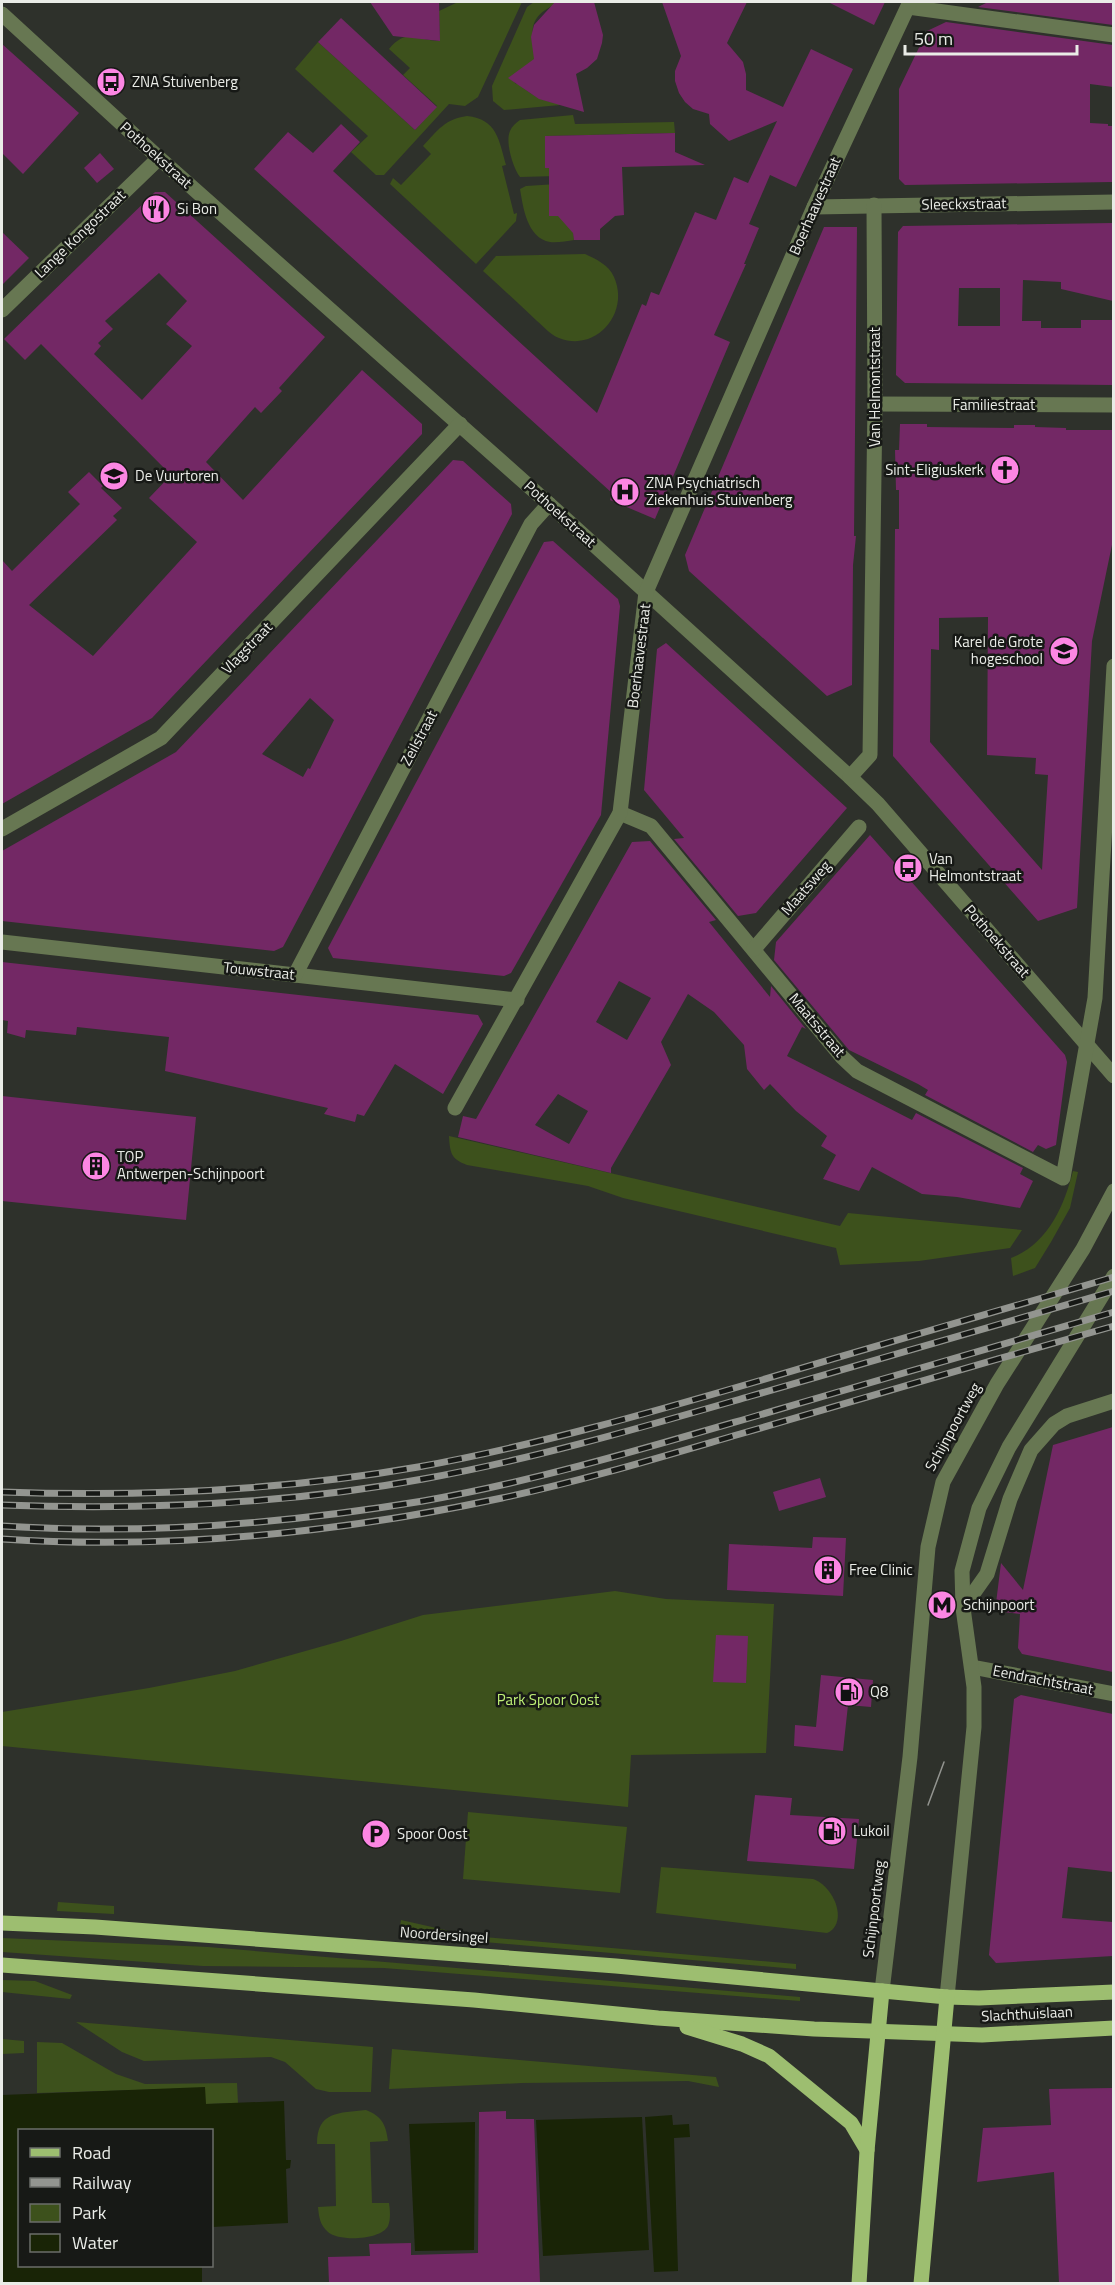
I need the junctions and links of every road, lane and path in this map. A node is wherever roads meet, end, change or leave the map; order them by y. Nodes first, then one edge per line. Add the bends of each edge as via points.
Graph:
1 (909, 4) edge
2 (2, 14) edge
3 (1113, 35) edge
4 (159, 158) junction
5 (1113, 202) edge
6 (874, 205) junction
7 (814, 207) junction
8 (2, 310) edge
9 (875, 404) junction
10 (1113, 405) edge
11 (460, 424) junction
12 (549, 504) junction
13 (646, 592) junction
14 (1113, 666) edge
15 (850, 777) junction
16 (620, 813) junction
17 (859, 827) dead end
18 (2, 829) edge
19 (1109, 830) edge
20 (2, 942) edge
21 (754, 949) junction
22 (295, 975) junction
23 (516, 1000) junction
24 (1086, 1045) junction
25 (1113, 1076) edge
26 (455, 1108) dead end
27 (1113, 1191) edge
28 (1113, 1276) edge
29 (1113, 1401) edge
30 (963, 1608) junction
31 (972, 1667) junction
32 (1113, 1694) edge
33 (2, 1923) edge
34 (2, 1965) edge
35 (882, 1990) junction
36 (1113, 1992) edge
37 (947, 1997) junction
38 (658, 2018) junction
39 (1113, 2028) edge
40 (879, 2032) junction
41 (943, 2036) junction
42 (867, 2151) junction
43 (859, 2283) edge
44 (921, 2283) edge

1 - 3 street
1 - 7 street, Boerhaavestraat
2 - 4 street, Pothoekstraat
4 - 8 street, Lange Kongostraat
4 - 11 street, Pothoekstraat
5 - 6 street, Sleeckxstraat
6 - 7 street, Sleeckxstraat
6 - 9 street, Van Helmontstraat
7 - 13 street, Boerhaavestraat
9 - 10 street, Familiestraat
9 - 15 street, Van Helmontstraat via 870,755
11 - 12 street, Pothoekstraat
11 - 18 street, Vlagstraat via 161,738
12 - 13 street, Pothoekstraat
12 - 22 street, Zeilstraat via 531,524
13 - 15 street, Pothoekstraat
13 - 16 street, Boerhaavestraat
14 - 19 street
15 - 24 street, Pothoekstraat via 878,804
16 - 21 street, Maatsstraat via 651,826
16 - 23 street, Boerhaavestraat
17 - 21 street, Maatsweg
19 - 24 street via 1095,998
20 - 22 street, Touwstraat
21 - 24 street, Maatsstraat via 857,1071 1063,1178
22 - 23 street, Touwstraat
23 - 26 street, Boerhaavestraat
24 - 25 street
27 - 35 street, Schijnpoortweg via 1083,1249 997,1384 943,1482 928,1547 910,1757
28 - 30 street via 1009,1447 984,1497 962,1571
29 - 30 street via 1054,1424 1031,1450 1010,1499 987,1574
30 - 31 street
31 - 32 street, Eendrachtstraat
31 - 37 street via 975,1727
33 - 35 main road, Noordersingel via 616,1966
34 - 38 main road via 474,2000
35 - 37 main road, Noordersingel
35 - 40 main road, Schijnpoortweg
36 - 37 main road, Slachthuislaan
37 - 41 main road
38 - 40 main road
38 - 42 main road via 769,2056 851,2123
39 - 41 main road, Slachthuislaan
40 - 41 main road, Slachthuislaan
40 - 42 main road, Schijnpoortweg
41 - 44 main road
42 - 43 main road, Schijnpoortweg

